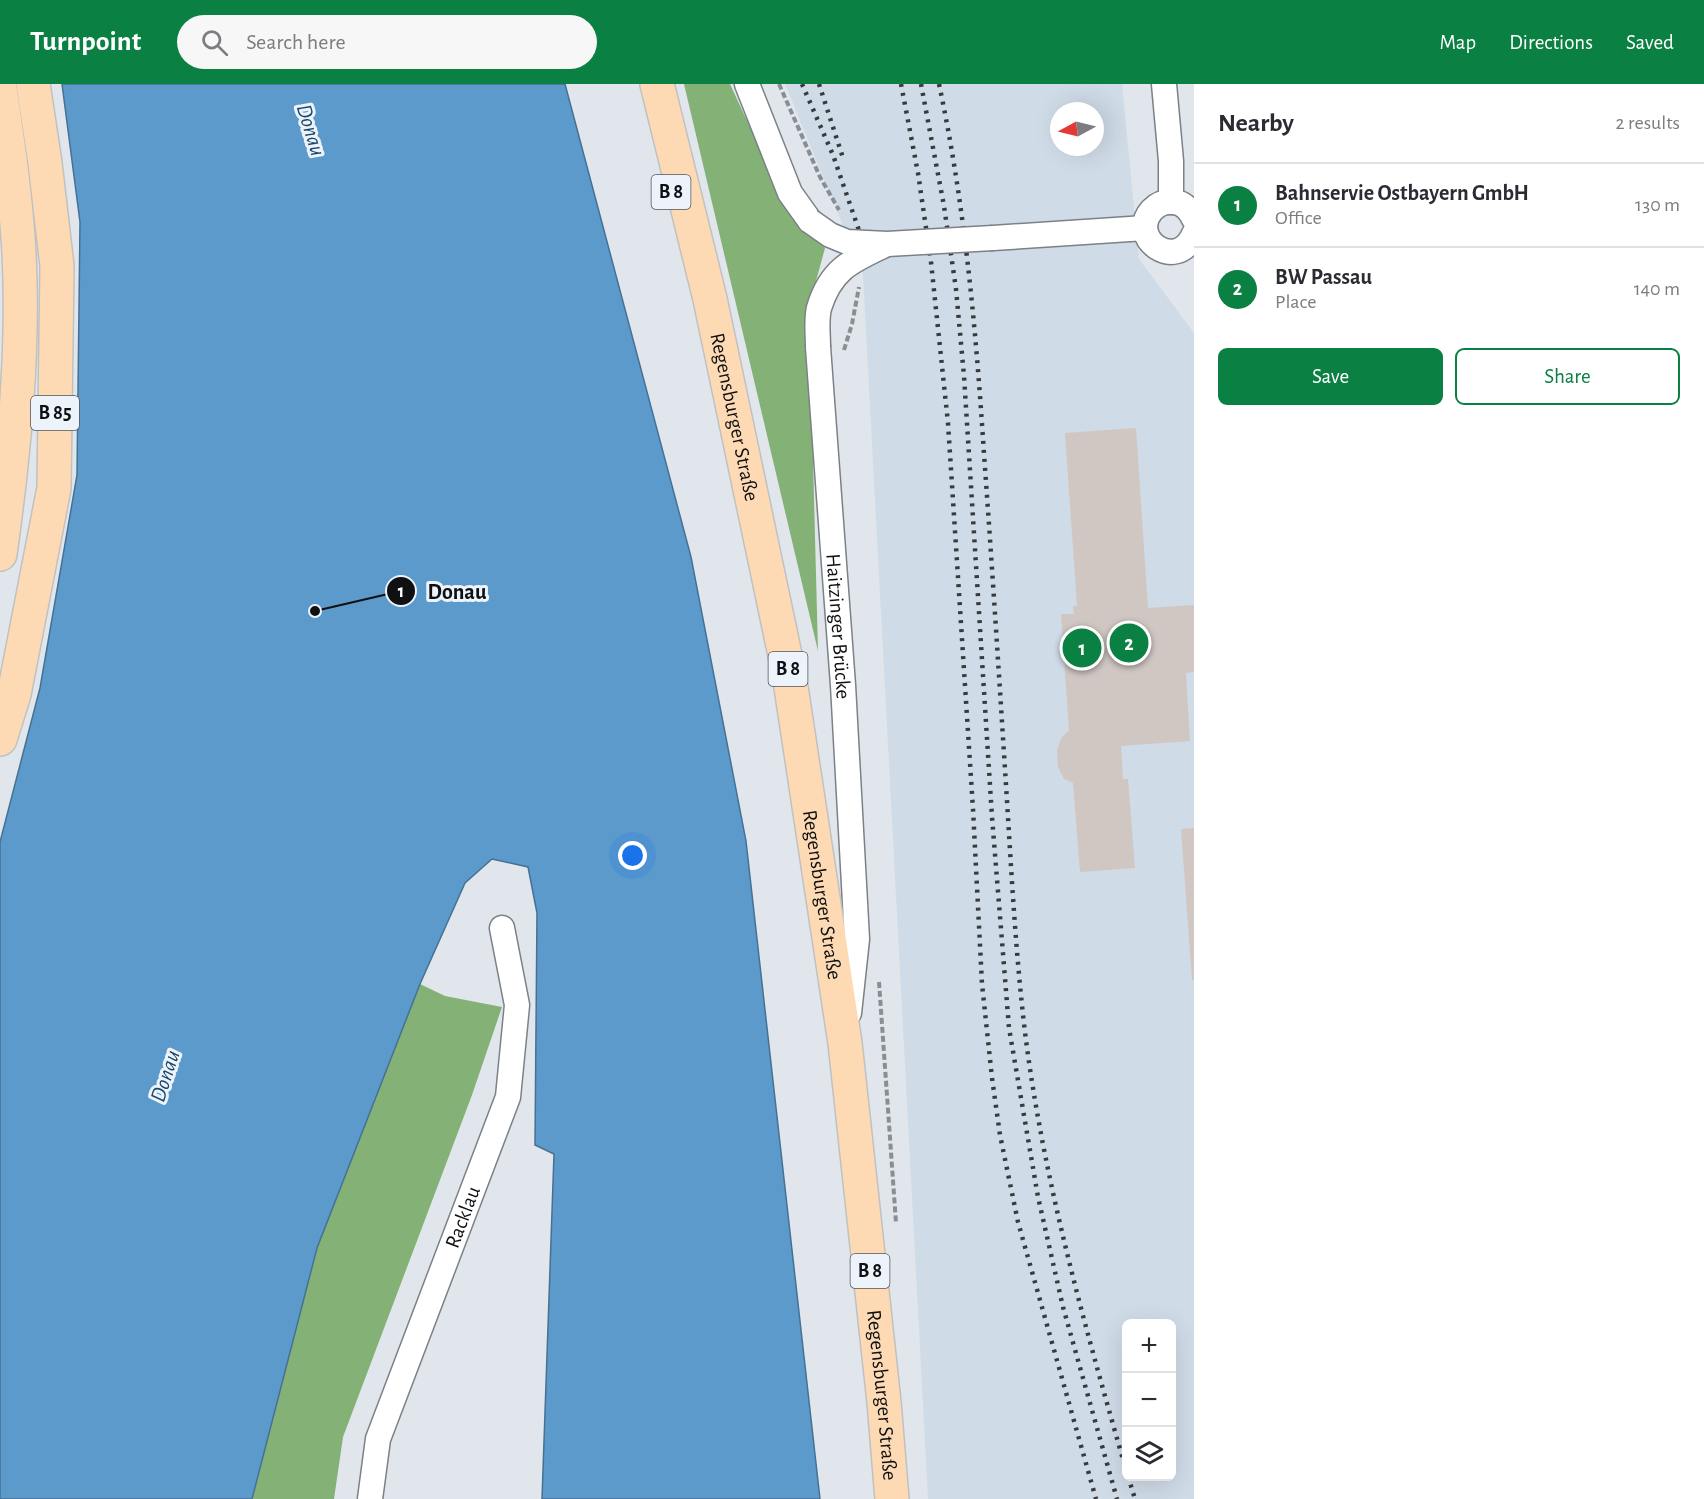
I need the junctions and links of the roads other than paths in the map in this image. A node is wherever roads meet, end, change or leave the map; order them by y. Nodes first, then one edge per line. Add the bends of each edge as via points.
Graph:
1 (33, 84) edge
2 (635, 84) edge
3 (657, 84) edge
4 (747, 84) edge
5 (1164, 84) edge
6 (0, 89) edge
7 (1171, 202) junction
8 (1194, 219) edge
9 (1140, 228) junction
10 (887, 244) junction
11 (1190, 249) edge
12 (710, 299) junction
13 (0, 554) edge
14 (0, 739) edge
15 (502, 928) dead end
16 (845, 1042) junction
17 (370, 1499) edge
18 (892, 1499) edge

1 - 14 main road, B 85 via 57,266 54,488 14,694
2 - 12 main road, Regensburger Straße / B 8
3 - 12 main road, Regensburger Straße / B 8
4 - 10 street, Haitzinger Brücke, bridge via 790,193 810,221 847,242
5 - 7 street
6 - 13 main road, B 85 via 19,253 18,372
7 - 8 street via 1186,207
7 - 9 street via 1150,212
9 - 10 street, Haitzinger Brücke, bridge
9 - 11 street via 1159,249
10 - 16 street, Haitzinger Brücke, bridge via 834,275 819,310 818,347 857,939
12 - 16 main road, Regensburger Straße / B 8 via 789,674
15 - 17 street, Racklau via 517,1005 508,1097 378,1439
16 - 18 main road, Regensburger Straße / B 8

